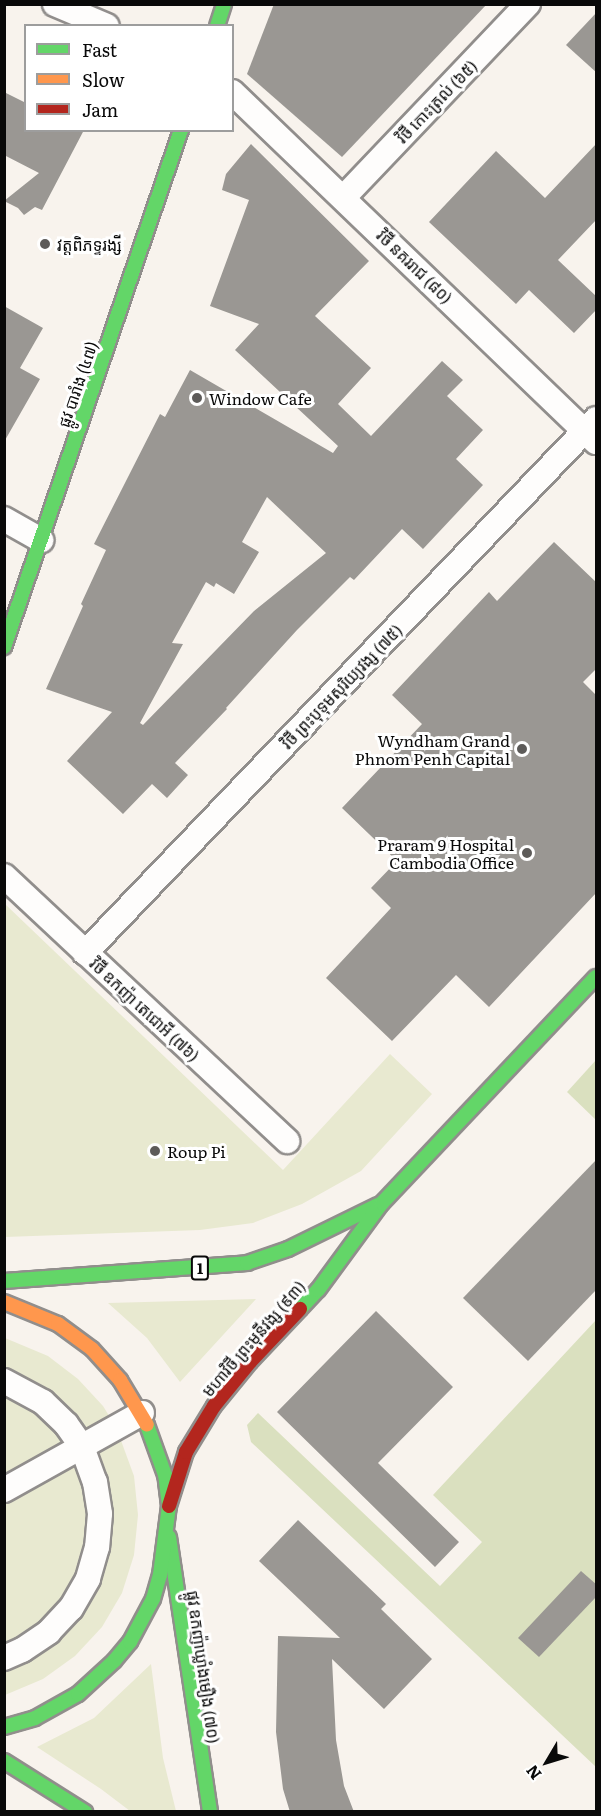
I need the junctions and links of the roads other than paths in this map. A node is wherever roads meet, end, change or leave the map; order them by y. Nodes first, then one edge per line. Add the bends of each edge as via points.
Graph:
1 (55, 4) edge
2 (224, 4) edge
3 (528, 4) edge
4 (102, 24) edge
5 (218, 24) edge
6 (234, 94) edge
7 (180, 132) edge
8 (344, 196) junction
9 (593, 430) edge
10 (4, 519) edge
11 (41, 540) junction
12 (4, 647) edge
13 (4, 876) edge
14 (85, 953) junction
15 (597, 977) edge
16 (287, 1141) dead end
17 (382, 1203) junction
18 (4, 1281) edge
19 (4, 1302) edge
20 (4, 1380) edge
21 (142, 1413) junction
22 (81, 1447) junction
23 (4, 1490) edge
24 (169, 1506) junction
25 (168, 1526) junction
26 (4, 1658) edge
27 (4, 1727) edge
28 (4, 1761) edge
29 (85, 1812) edge
30 (210, 1812) edge

1 - 4 street
2 - 5 main road
3 - 8 street, វិថី កោះត្រល់ (៦៥)
6 - 8 street, វិថី នគររាជ (៨០)
7 - 11 main road, ផ្លូវ បារាំង (៤៧)
8 - 9 street, វិថី នគររាជ (៨០)
9 - 14 street, វិថី ព្រះបុទុមសុរិយ្យវង្ស (៧៥)
10 - 11 street
11 - 12 main road, ផ្លូវ បារាំង (៤៧)
13 - 14 street, វិថី ឧកញ៉ា តេជោអី (៧៦)
14 - 16 street, វិថី ឧកញ៉ា តេជោអី (៧៦)
15 - 17 main road, មហាវិថី ព្រះមុនីវង្ស (៩៣) / 1
17 - 18 main road, មហាវិថី ព្រះមុនីវង្ស (៩៣) / 1 via 288,1249 247,1263
17 - 24 main road, មហាវិថី ព្រះមុនីវង្ស (៩៣) / 1 via 318,1290 214,1406 186,1452
19 - 21 main road, 1 via 58,1324 92,1349
20 - 22 street via 43,1402 66,1424
21 - 22 street
21 - 24 main road, 1 via 165,1475
22 - 23 street
22 - 26 street via 95,1482 100,1514 97,1547 88,1579 71,1608 49,1632
24 - 25 main road, 1
25 - 27 main road, 1 via 153,1599 125,1649 78,1694 34,1718
25 - 30 main road, ផ្លូវ ឧកញ៉ាឃ្លាំងមឿង (៧០)
28 - 29 main road

